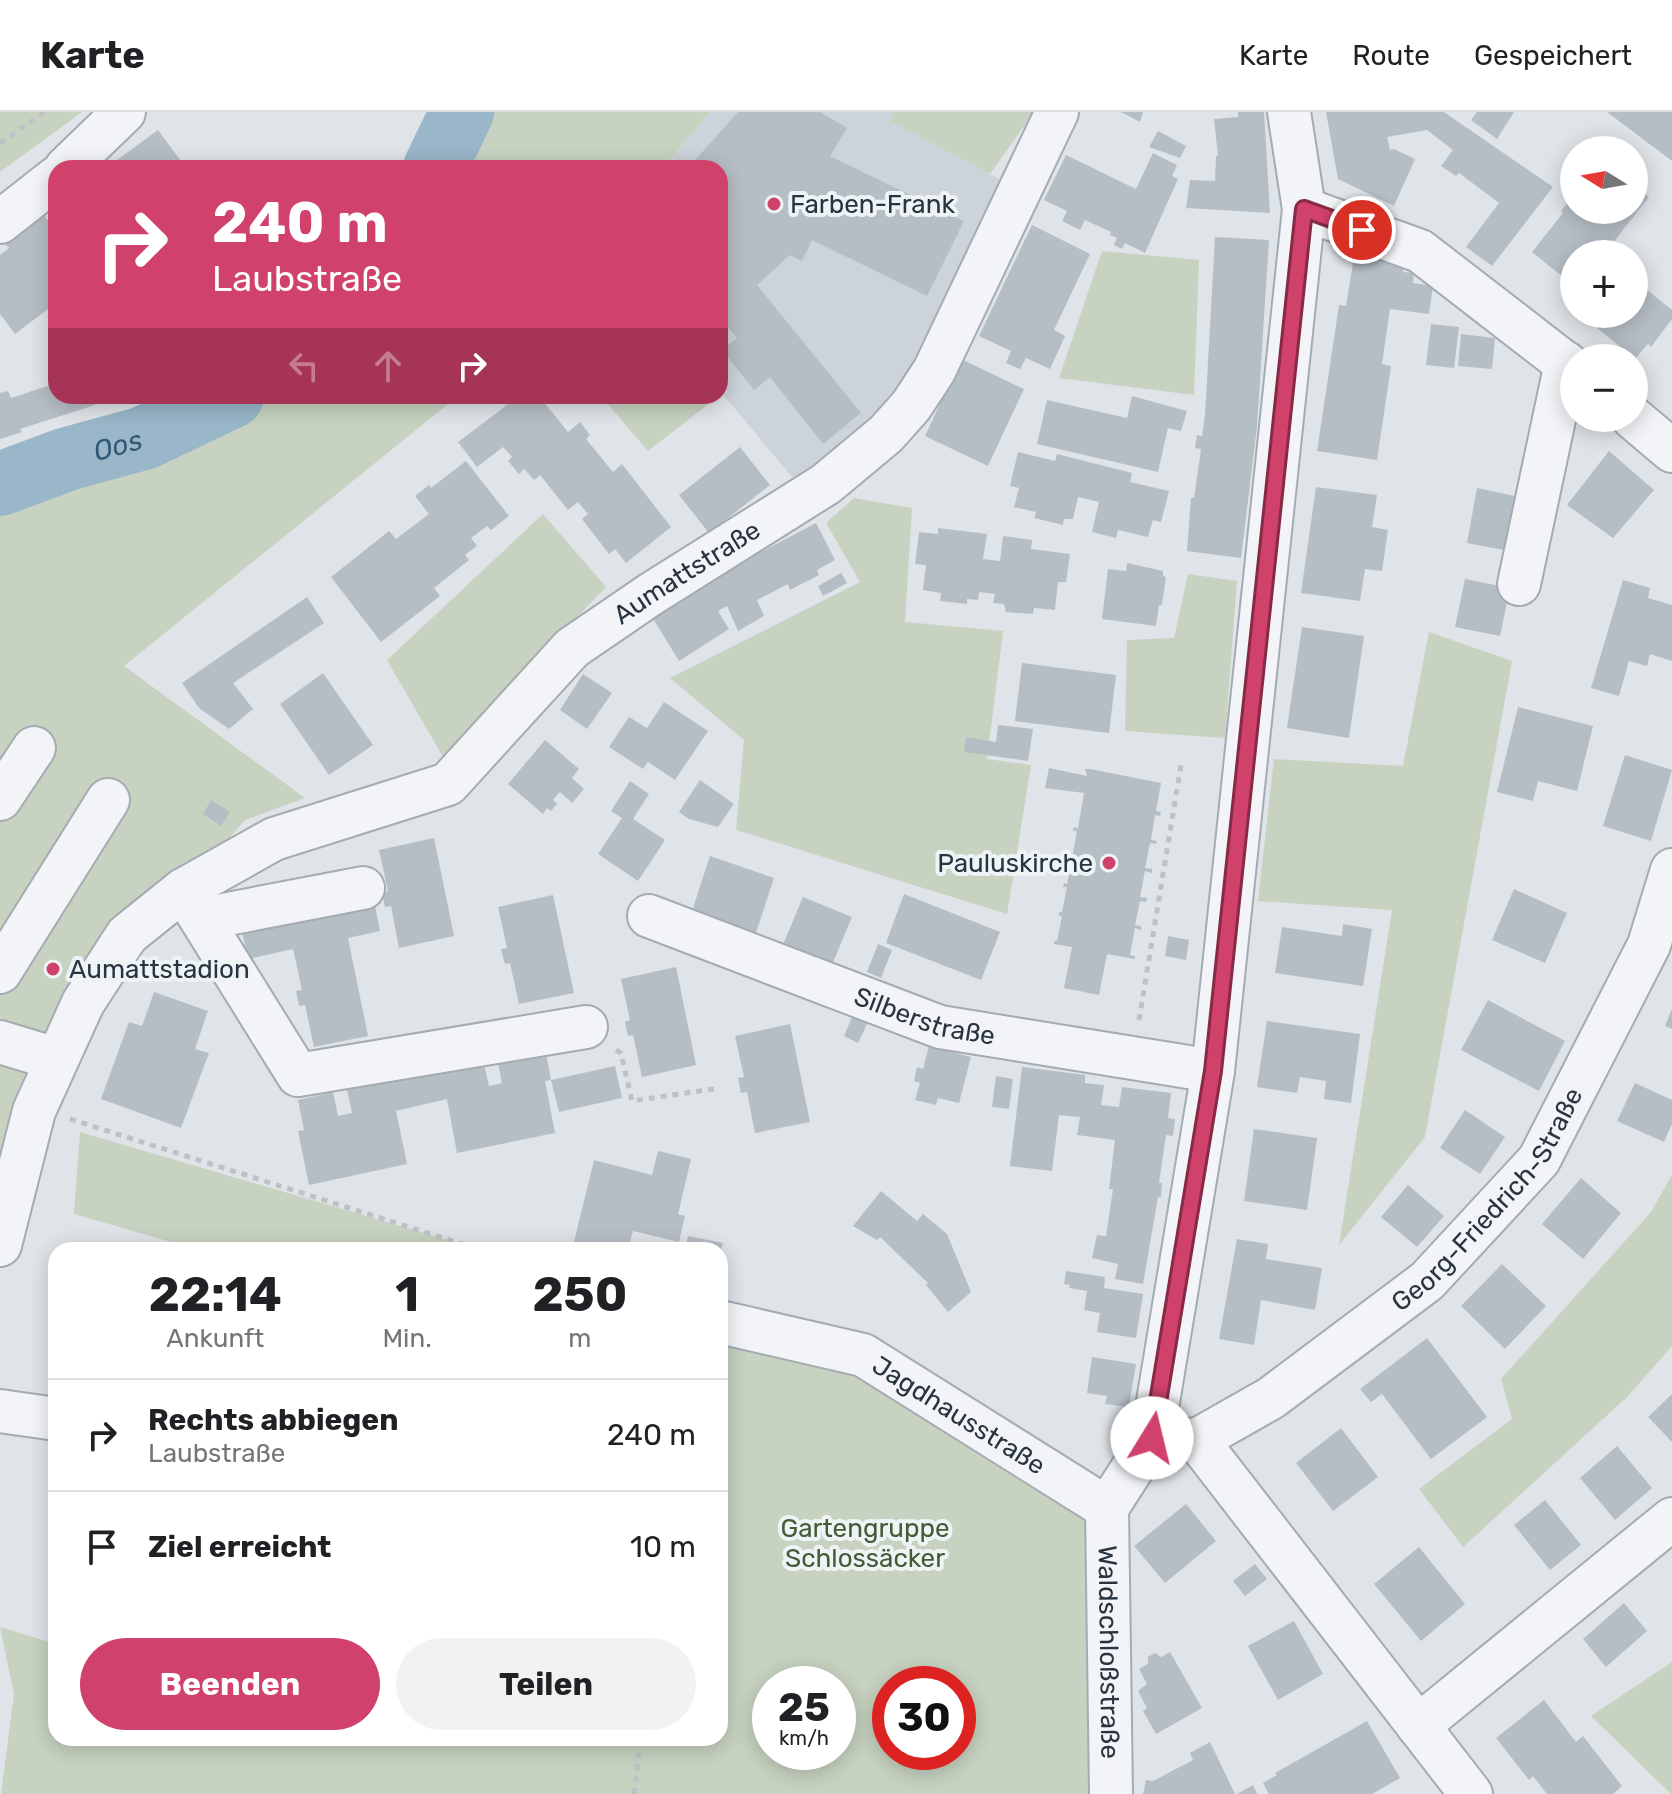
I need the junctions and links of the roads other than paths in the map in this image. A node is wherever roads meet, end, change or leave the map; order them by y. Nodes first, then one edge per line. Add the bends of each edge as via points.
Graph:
1 (124, 112) edge
2 (1057, 112) edge
3 (1289, 112) edge
4 (74, 160) edge
5 (48, 184) edge
6 (1304, 209) junction
7 (0, 222) edge
8 (1560, 358) edge
9 (1560, 409) edge
10 (1648, 431) edge
11 (1672, 451) edge
12 (1519, 584) dead end
13 (34, 748) dead end
14 (0, 799) edge
15 (108, 800) dead end
16 (1672, 870) edge
17 (363, 888) dead end
18 (192, 904) junction
19 (649, 916) dead end
20 (0, 972) edge
21 (586, 1027) road end
22 (0, 1042) edge
23 (56, 1059) junction
24 (1213, 1071) junction
25 (0, 1245) edge
26 (728, 1324) edge
27 (0, 1411) edge
28 (48, 1418) edge
29 (1152, 1438) junction
30 (1197, 1440) junction
31 (1107, 1508) junction
32 (1672, 1519) edge
33 (1418, 1726) junction
34 (1111, 1794) edge
35 (1471, 1794) edge

1 - 4 street
2 - 18 street, Aumattstraße via 934,371 886,434 826,484 572,648 448,784 274,839
3 - 6 street
5 - 7 street
6 - 8 street via 1420,251
6 - 24 street
9 - 12 street
10 - 11 street
13 - 14 street
15 - 20 street
16 - 30 street, Georg-Friedrich-Straße via 1649,945 1539,1160 1427,1281 1271,1398
17 - 18 street, Aumattstraße
18 - 21 street via 298,1075
18 - 23 street, Aumattstraße via 127,935 83,1003
19 - 24 street, Silberstraße via 940,1027
22 - 23 street
23 - 25 street, Aumattstraße via 34,1111
24 - 29 street
26 - 31 street, Jagdhausstraße via 863,1355
27 - 28 street
29 - 30 street
29 - 31 street
30 - 33 street
31 - 34 street, Waldschloßstraße
32 - 33 street
33 - 35 street

